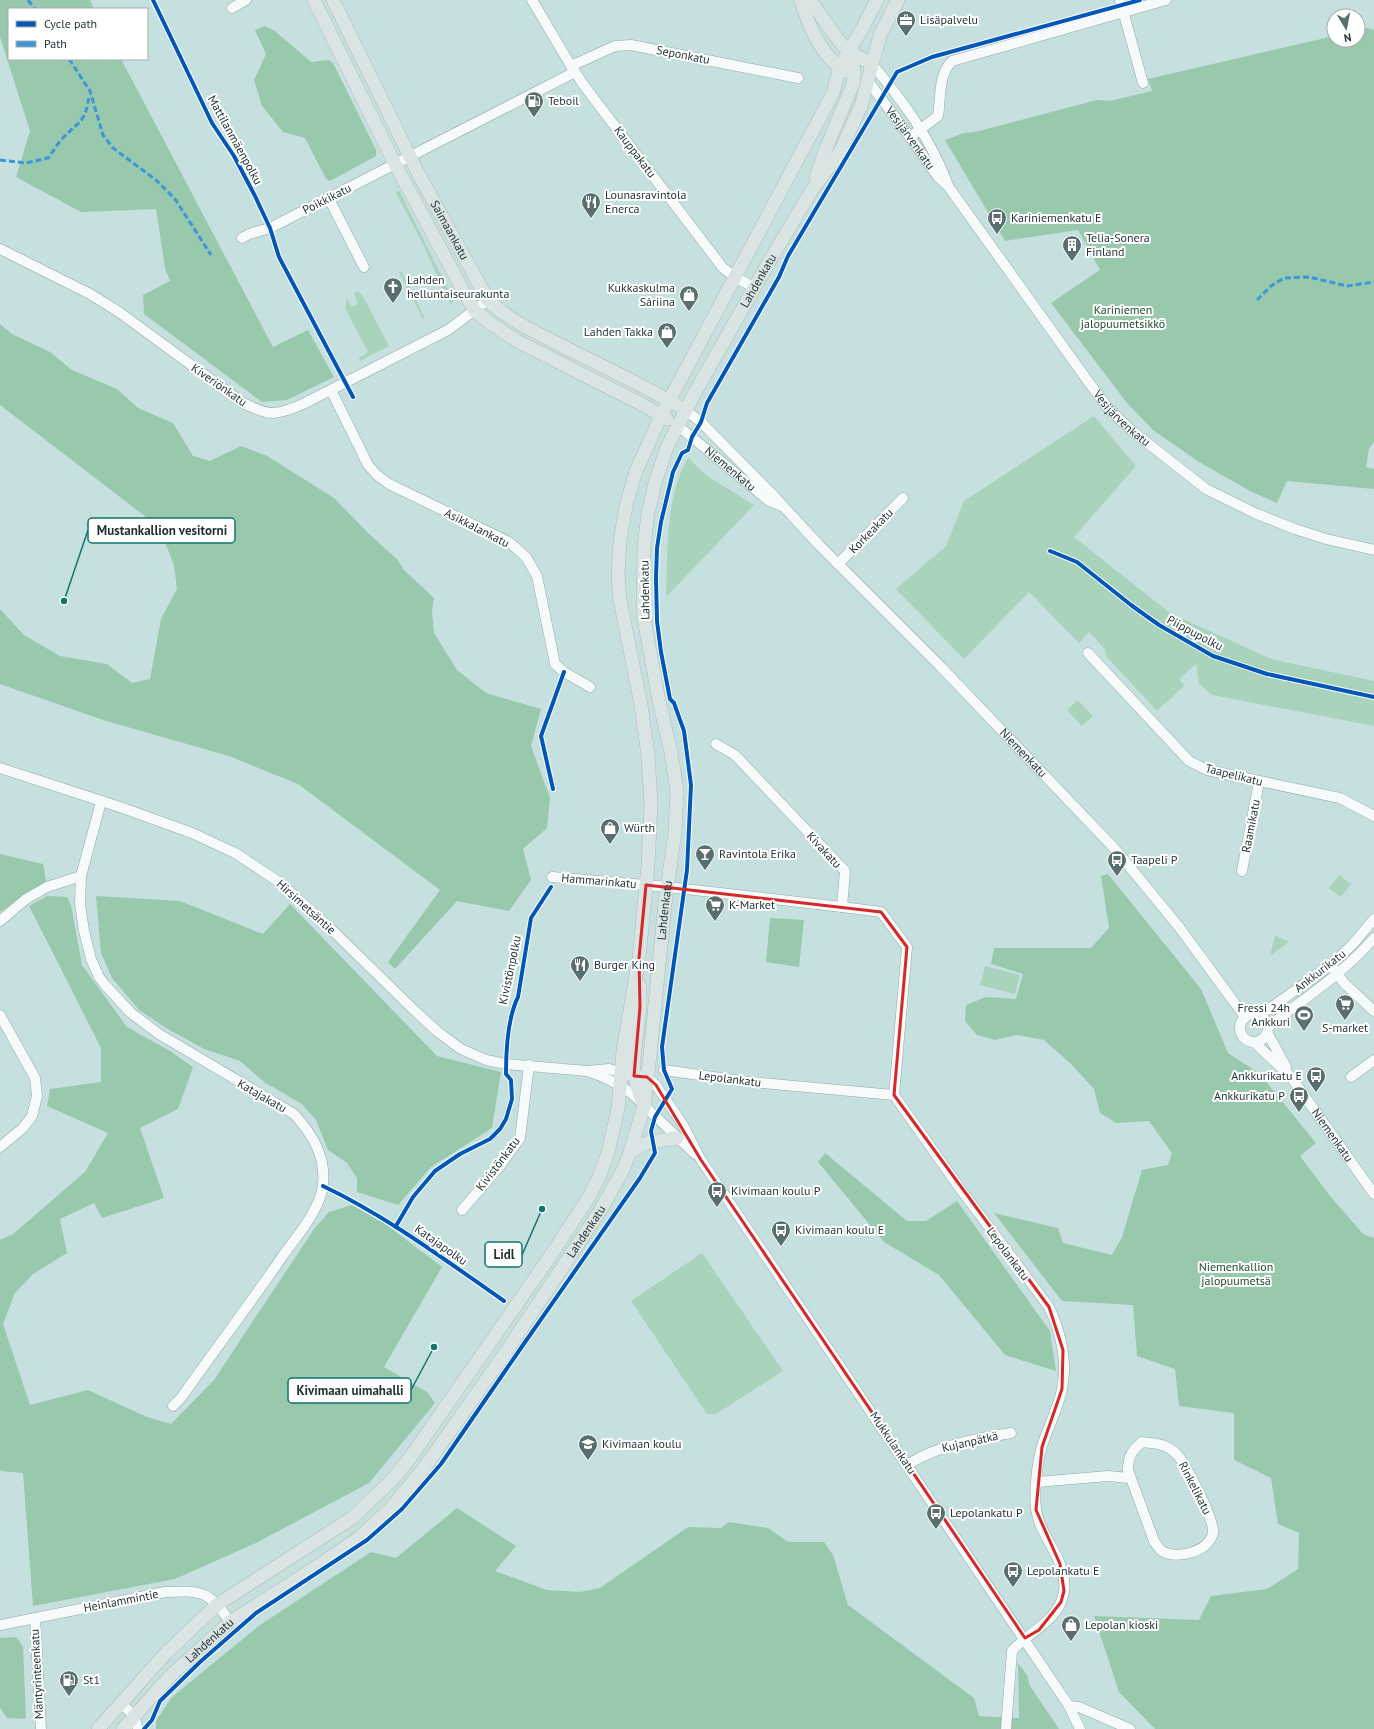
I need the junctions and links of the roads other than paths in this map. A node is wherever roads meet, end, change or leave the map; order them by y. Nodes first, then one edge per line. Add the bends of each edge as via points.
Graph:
1 (246, 0) edge
2 (314, 0) edge
3 (333, 0) edge
4 (532, 0) edge
5 (801, 0) edge
6 (810, 0) edge
7 (877, 0) edge
8 (898, 0) edge
9 (1120, 0) edge
10 (1166, 0) edge
11 (232, 8) dead end
12 (1124, 11) junction
13 (848, 50) junction
14 (872, 64) junction
15 (840, 67) junction
16 (573, 69) junction
17 (855, 75) junction
18 (798, 78) dead end
19 (868, 81) junction
20 (1143, 83) dead end
21 (922, 130) junction
22 (910, 137) junction
23 (411, 155) junction
24 (395, 164) junction
25 (948, 186) junction
26 (812, 190) junction
27 (329, 199) junction
28 (242, 238) dead end
29 (0, 249) edge
30 (364, 268) dead end
31 (735, 277) junction
32 (754, 288) junction
33 (488, 300) junction
34 (475, 311) junction
35 (331, 390) junction
36 (669, 401) junction
37 (685, 410) junction
38 (661, 416) junction
39 (677, 425) junction
40 (903, 498) dead end
41 (782, 506) junction
42 (1374, 550) edge
43 (838, 564) junction
44 (1088, 653) dead end
45 (590, 687) dead end
46 (716, 744) dead end
47 (0, 768) edge
48 (1259, 782) junction
49 (101, 802) junction
50 (1374, 816) edge
51 (1242, 871) dead end
52 (81, 876) junction
53 (552, 877) dead end
54 (646, 885) junction
55 (668, 887) junction
56 (842, 907) junction
57 (1374, 919) edge
58 (0, 921) edge
59 (1374, 938) edge
60 (1331, 965) junction
61 (1337, 974) junction
62 (1374, 1011) edge
63 (1259, 1014) junction
64 (0, 1015) edge
65 (1245, 1017) junction
66 (1268, 1030) junction
67 (1255, 1043) junction
68 (1374, 1060) edge
69 (529, 1065) junction
70 (664, 1070) dead end
71 (587, 1071) junction
72 (628, 1074) junction
73 (648, 1077) junction
74 (1291, 1077) junction
75 (1351, 1077) dead end
76 (620, 1086) junction
77 (894, 1095) junction
78 (644, 1106) junction
79 (677, 1138) junction
80 (0, 1147) edge
81 (630, 1152) junction
82 (701, 1160) junction
83 (1374, 1194) edge
84 (462, 1210) dead end
85 (173, 1406) dead end
86 (1011, 1432) dead end
87 (908, 1464) junction
88 (1129, 1478) junction
89 (1037, 1482) junction
90 (218, 1604) junction
91 (35, 1618) junction
92 (230, 1622) junction
93 (0, 1625) edge
94 (1025, 1638) junction
95 (122, 1703) junction
96 (1069, 1706) junction
97 (134, 1716) junction
98 (40, 1729) edge
99 (98, 1729) edge
100 (123, 1729) edge
101 (138, 1729) edge
102 (1006, 1729) edge
103 (1080, 1729) edge
104 (1130, 1729) edge

1 - 11 street
2 - 24 main road, Saimaankatu
3 - 23 main road, Saimaankatu
4 - 16 street, Kauppakatu
5 - 15 main road, Vesijärvenkatu via 819,42
6 - 13 main road, Vesijärvenkatu
7 - 13 main road, Lahdenkatu
8 - 14 main road, Lahdenkatu via 880,35
9 - 12 street
10 - 12 street
12 - 20 street
12 - 21 street via 952,61 943,75 938,116
13 - 14 main road, Vesijärvenkatu
13 - 15 main road, Lahdenkatu
13 - 17 main road via 854,64
14 - 19 main road, Lahdenkatu
14 - 21 street, Vesijärvenkatu
15 - 17 main road, Vesijärvenkatu
15 - 31 main road, Lahdenkatu via 833,93
16 - 18 street, Seponkatu via 615,46 631,45
16 - 23 street, Seponkatu
16 - 31 street, Kauppakatu via 723,268
17 - 19 main road, Vesijärvenkatu
17 - 26 main road
19 - 22 street, Vesijärvenkatu
19 - 26 main road, Lahdenkatu via 861,106 840,152
21 - 22 street
21 - 25 street, Vesijärvenkatu via 934,150
22 - 25 street, Vesijärvenkatu via 938,177
23 - 24 street, Poikkikatu
23 - 33 main road, Saimaankatu
24 - 27 street, Poikkikatu
24 - 34 main road, Saimaankatu
25 - 42 street, Vesijärvenkatu via 1090,384 1109,409 1131,430 1206,489 1294,529
26 - 32 main road, Lahdenkatu
27 - 28 street, Poikkikatu via 270,228
27 - 30 street
29 - 35 street, Kiveriönkatu via 90,294 119,312 243,403 258,411 286,412
31 - 32 street, Kauppakatu
31 - 36 main road, Lahdenkatu
32 - 37 main road, Lahdenkatu
33 - 34 street, Kiveriönkatu
33 - 36 main road, Saimaankatu via 502,313 528,329
34 - 35 street, Kiveriönkatu via 448,330
34 - 38 main road, Saimaankatu via 517,341
35 - 45 street, Asikkalankatu via 368,465 377,475 389,484 509,542 526,557 537,576 555,664
36 - 37 main road, Saimaankatu
36 - 38 main road, Lahdenkatu
37 - 39 main road, Lahdenkatu
37 - 41 street, Niemenkatu via 701,422
38 - 39 main road, Niemenkatu
38 - 54 main road, Lahdenkatu via 636,471 626,506 618,575 620,600 648,754 651,803
39 - 41 street, Niemenkatu via 769,501
39 - 55 main road, Lahdenkatu via 665,454 648,513 643,577 643,613 677,791
40 - 43 street, Korkeakatu
41 - 43 street, Niemenkatu
43 - 65 street, Niemenkatu via 1115,849 1184,932
44 - 48 street, Taapelikatu via 1189,761 1207,770
46 - 56 street, Kivakatu via 735,755 845,872
47 - 49 street, Hirsimetsäntie
48 - 50 street, Taapelikatu via 1340,798
48 - 51 street, Raamikatu
49 - 52 street, Katajakatu
49 - 69 street, Hirsimetsäntie via 192,833 235,853 278,882 330,928 416,1012 456,1045 486,1060
52 - 58 street via 47,887 26,899
52 - 85 street, Katajakatu via 80,904 84,931 91,959 106,986 131,1013 159,1034 294,1114 307,1128 320,1153 324,1168 318,1204 242,1314
53 - 54 street, Hammarinkatu
54 - 55 street, Hammarinkatu
54 - 72 main road, Lahdenkatu via 639,958 640,1007
55 - 56 street, Hammarinkatu
55 - 73 main road, Lahdenkatu
56 - 77 street via 881,912 907,947
57 - 60 street, Ankkurikatu
59 - 61 street, Ankkurikatu
60 - 61 street
60 - 63 street, Ankkurikatu
61 - 62 street
61 - 66 street, Ankkurikatu
63 - 65 street
63 - 66 street via 1266,1020
64 - 80 street via 35,1078 37,1096 32,1116 23,1128
65 - 67 street via 1240,1025 1241,1033 1246,1040
66 - 67 street via 1263,1040
66 - 74 street, Niemenkatu
67 - 74 street, Niemenkatu
68 - 75 street
69 - 71 street, Hirsimetsäntie
69 - 84 street, Kivistönkatu via 520,1138
70 - 77 street, Lepolankatu via 741,1081
71 - 72 street, Hirsimetsäntie via 609,1069
71 - 76 street, Hirsimetsäntie
72 - 73 street, Hirsimetsäntie
72 - 76 main road, Lahdenkatu
72 - 78 main road
73 - 78 main road, Lahdenkatu
73 - 82 street, Mukkulankatu via 683,1125
74 - 83 street, Niemenkatu
76 - 78 street, Mukkulankatu
76 - 90 main road, Lahdenkatu via 608,1152 589,1197 410,1458 387,1485 352,1518
77 - 89 street, Lepolankatu via 1048,1307 1058,1328 1063,1350 1062,1389 1042,1447
78 - 79 street, Mukkulankatu
78 - 81 main road, Lahdenkatu
79 - 81 main road via 646,1143
79 - 82 street, Mukkulankatu
81 - 92 main road, Lahdenkatu via 612,1192 508,1349 438,1448 391,1508 360,1537
82 - 87 street, Mukkulankatu
86 - 87 street, Kujanpätkä via 960,1442 929,1452
87 - 94 street, Mukkulankatu
88 - 88 street, Rinkelikatu via 1136,1489 1154,1541 1162,1551 1177,1555 1190,1554 1209,1541 1213,1532 1206,1507 1179,1457 1167,1447 1142,1442 1133,1450 1128,1461
88 - 89 street via 1108,1476
89 - 94 street, Lepolankatu via 1036,1510 1060,1564 1064,1576 1064,1591 1061,1602 1050,1619
90 - 91 street, Heinlammintie via 199,1593 165,1592
90 - 92 street, Heinlammintie
90 - 95 main road, Lahdenkatu via 166,1654
91 - 93 street, Heinlammintie
91 - 98 street, Mäntyrinteenkatu
92 - 97 main road, Lahdenkatu via 169,1677
94 - 96 street, Mukkulankatu
94 - 102 street, Lepolankatu via 1012,1651
95 - 97 street
95 - 99 main road, Lahdenkatu
96 - 103 street, Mukkulankatu
96 - 104 street via 1078,1707
97 - 100 main road, Lahdenkatu
97 - 101 street

